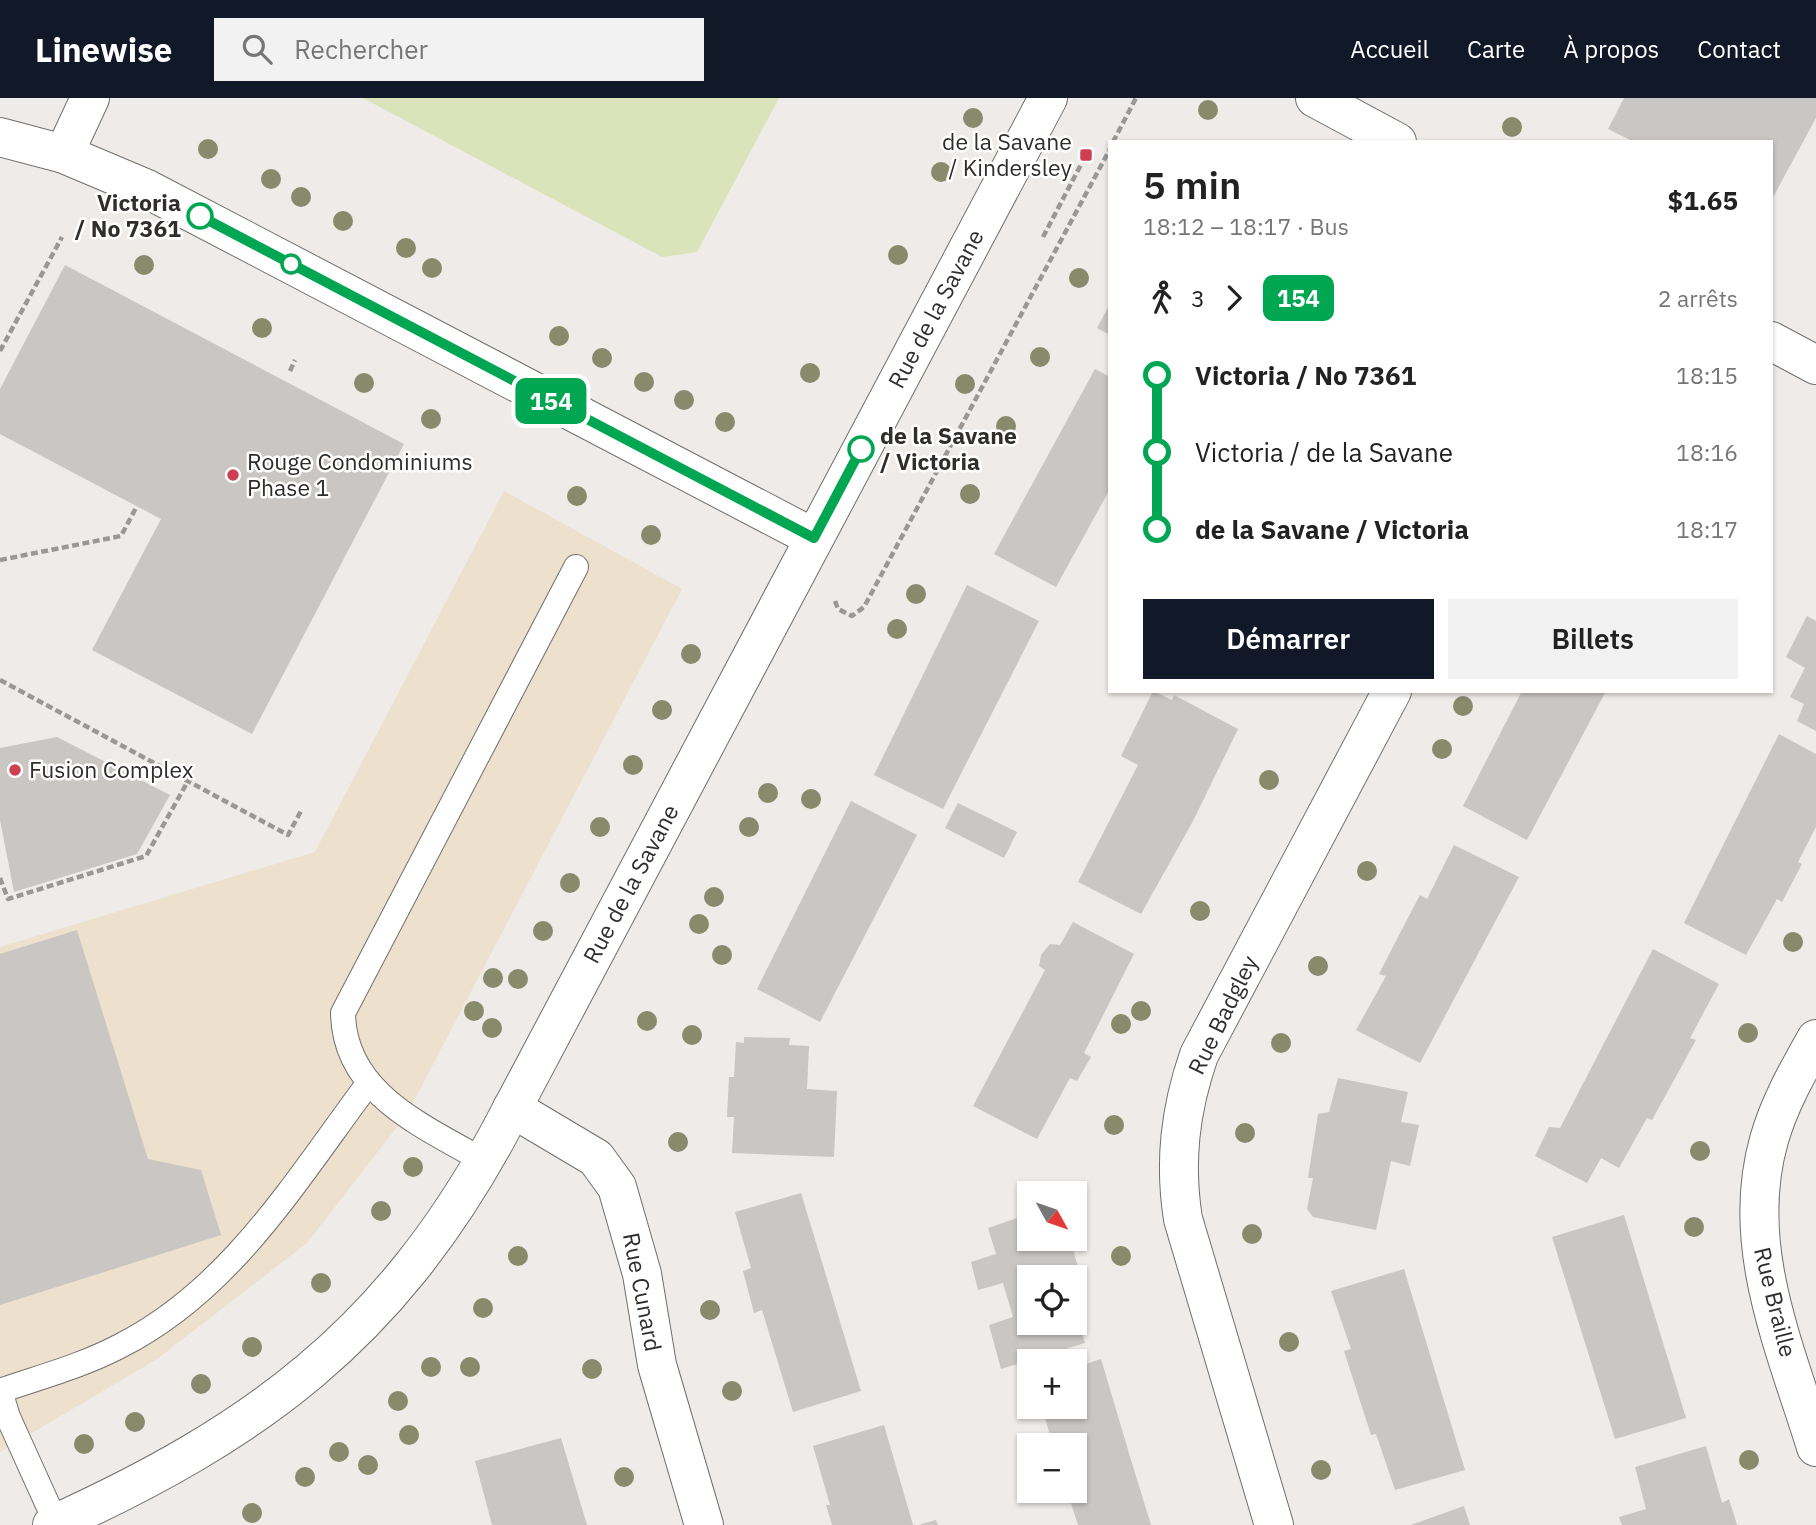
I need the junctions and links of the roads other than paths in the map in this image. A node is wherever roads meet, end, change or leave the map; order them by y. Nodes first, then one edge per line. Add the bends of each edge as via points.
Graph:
1 (90, 98) edge
2 (1048, 98) edge
3 (1315, 98) edge
4 (0, 137) edge
5 (1393, 140) edge
6 (64, 154) junction
7 (1773, 342) edge
8 (1816, 365) edge
9 (814, 538) junction
10 (576, 567) dead end
11 (1391, 693) edge
12 (1816, 1039) edge
13 (368, 1084) junction
14 (512, 1108) junction
15 (484, 1161) junction
16 (0, 1391) edge
17 (1816, 1447) edge
18 (55, 1524) edge
19 (704, 1525) edge
20 (1274, 1525) edge

1 - 6 street
2 - 9 street, Rue de la Savane
3 - 5 street
4 - 6 street
6 - 9 street via 147,189
7 - 8 street
9 - 14 street, Rue de la Savane
10 - 13 lane via 342,1013 346,1046
11 - 20 street, Rue Badgley via 1199,1055 1181,1127 1178,1164 1183,1219
12 - 17 street, Rue Braille via 1769,1138 1758,1217 1762,1270
13 - 15 lane via 419,1124
13 - 16 lane via 242,1252 192,1298 121,1346
14 - 15 street, Rue de la Savane
14 - 19 street, Rue Cunard via 596,1158 617,1186 642,1274 657,1365
15 - 18 street, Rue de la Savane via 432,1241 390,1294 314,1369 204,1449
16 - 18 lane

